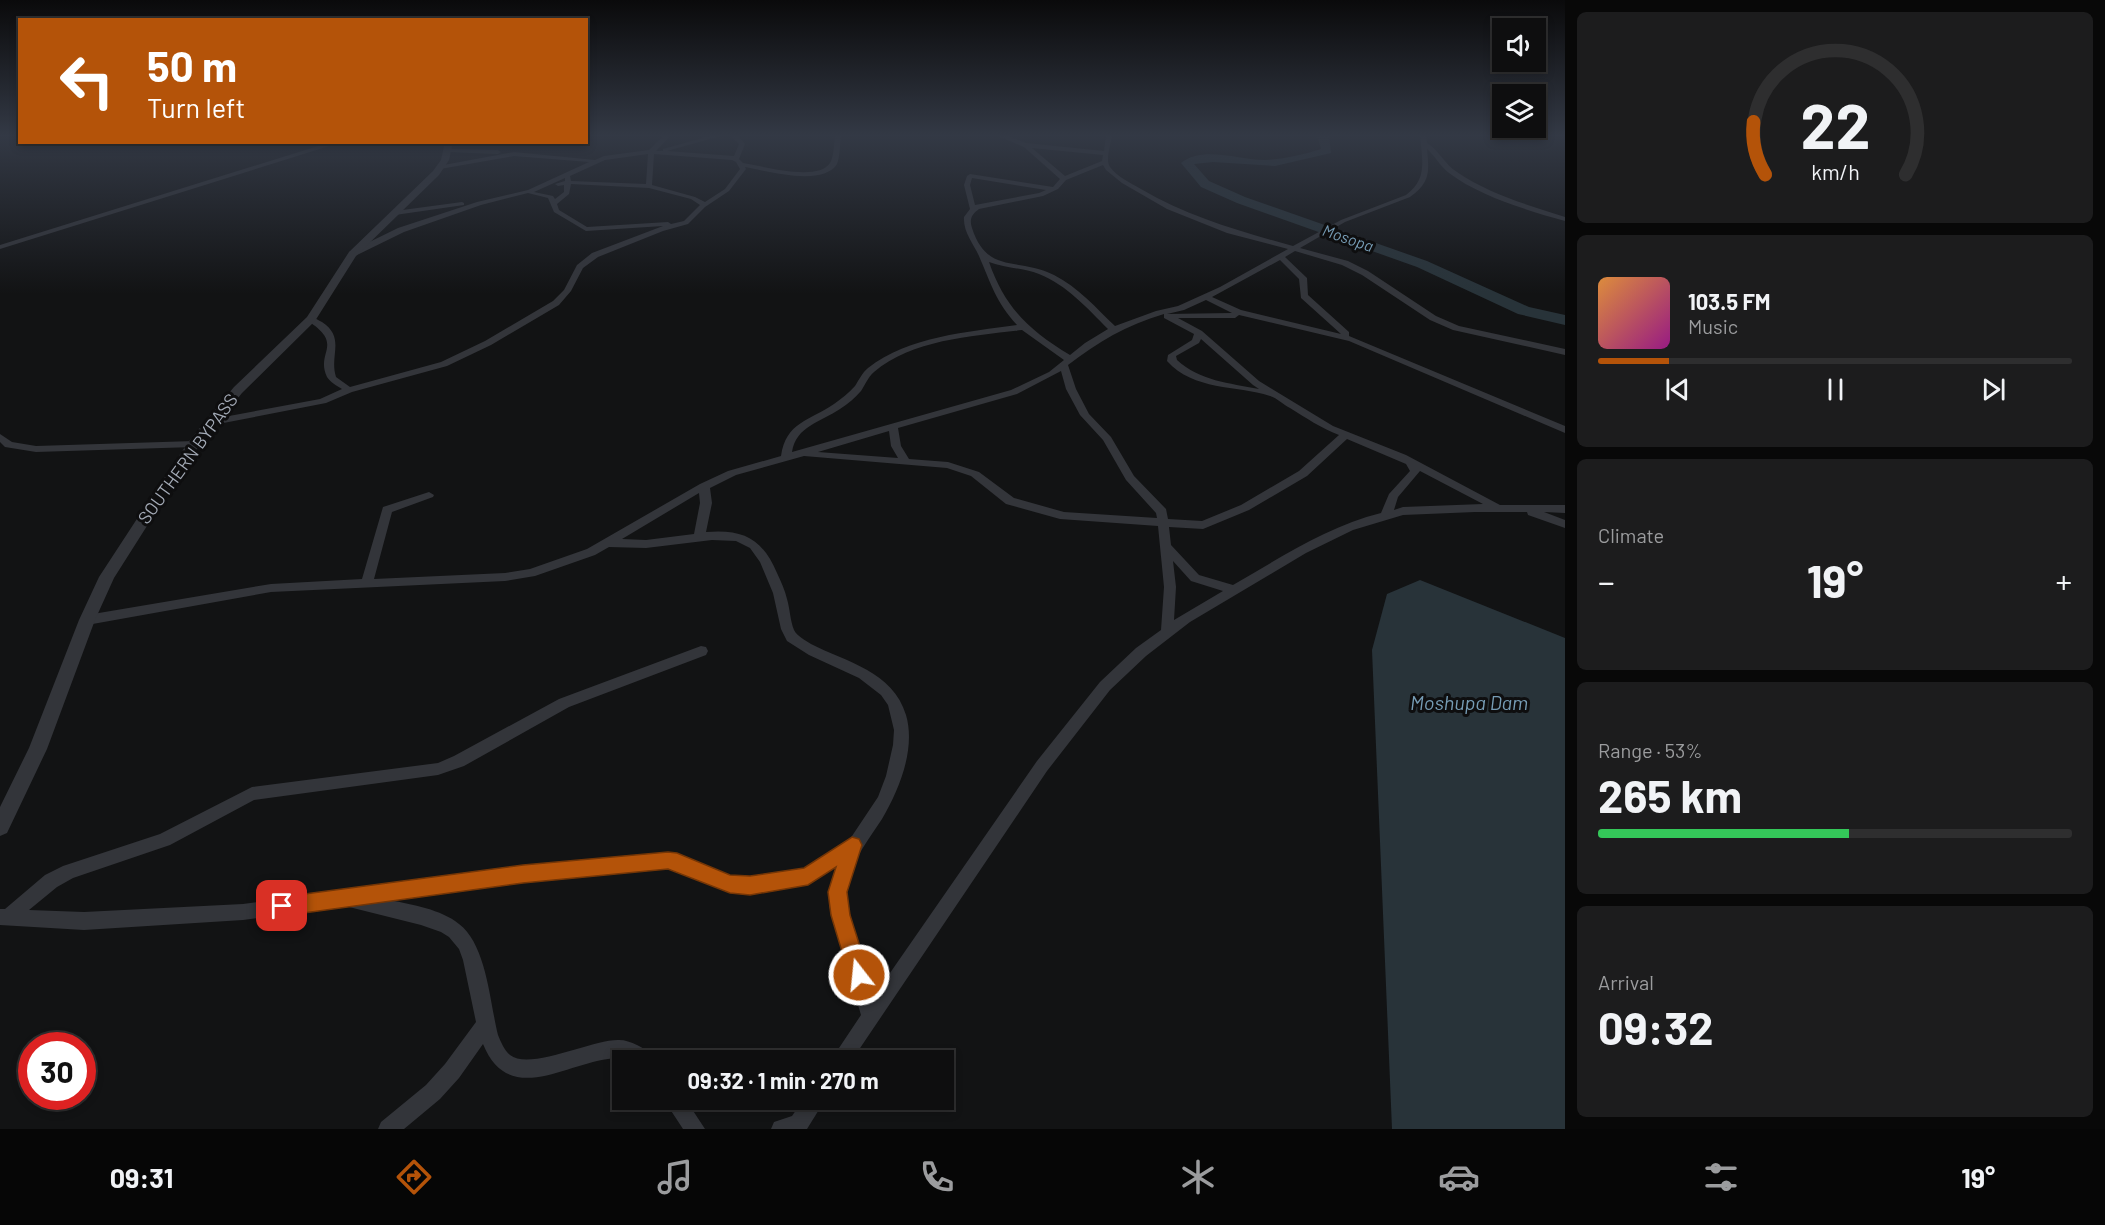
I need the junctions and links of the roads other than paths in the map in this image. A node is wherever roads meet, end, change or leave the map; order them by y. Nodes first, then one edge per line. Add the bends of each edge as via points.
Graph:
1 (191, 188) edge
2 (420, 188) edge
3 (539, 188) edge
4 (567, 188) edge
5 (655, 188) edge
6 (729, 188) edge
7 (968, 188) edge
8 (1045, 188) edge
9 (1134, 188) edge
10 (1417, 188) edge
11 (1485, 188) edge
12 (1053, 189) joint
13 (524, 194) junction
14 (484, 202) junction
15 (554, 203) junction
16 (705, 205) junction
17 (973, 209) junction
18 (395, 213) junction
19 (1565, 219) edge
20 (675, 226) junction
21 (0, 247) edge
22 (1293, 249) junction
23 (352, 254) junction
24 (983, 255) junction
25 (1280, 256) junction
26 (1206, 297) junction
27 (1163, 314) junction
28 (1257, 317) junction
29 (311, 319) junction
30 (1024, 327) junction
31 (1114, 330) junction
32 (1199, 333) junction
33 (1352, 339) junction
34 (1565, 352) edge
35 (1067, 363) junction
36 (349, 390) junction
37 (1273, 394) junction
38 (213, 422) junction
39 (893, 426) junction
40 (1565, 430) edge
41 (1344, 436) junction
42 (0, 437) edge
43 (194, 444) junction
44 (799, 453) junction
45 (786, 457) junction
46 (905, 461) junction
47 (1411, 462) junction
48 (704, 486) junction
49 (429, 495) dead end
50 (1502, 508) junction
51 (1522, 509) junction
52 (1565, 509) edge
53 (1386, 515) junction
54 (1165, 524) junction
55 (1565, 524) edge
56 (699, 536) junction
57 (609, 543) junction
58 (1167, 547) junction
59 (367, 582) junction
60 (1234, 590) junction
61 (87, 620) junction
62 (1167, 632) junction
63 (701, 651) dead end
64 (0, 827) edge
65 (852, 845) junction
66 (341, 898) junction
67 (4, 917) edge
68 (870, 1017) junction
69 (487, 1022) junction
70 (612, 1050) edge
71 (848, 1050) edge
72 (681, 1110) edge
73 (806, 1110) edge
74 (791, 1128) edge
75 (388, 1129) edge
76 (695, 1129) edge

1 - 21 street
2 - 18 street, SOUTHERN BYPASS
3 - 13 street
4 - 15 street via 567,193
5 - 16 street
6 - 16 street
7 - 17 street
8 - 12 street
9 - 22 street via 1169,208
10 - 22 street via 1397,202 1343,221
11 - 19 street
12 - 17 street
13 - 14 street
13 - 15 street via 543,194
14 - 18 street
14 - 23 street via 400,230
15 - 20 street via 561,215 586,229 652,223
16 - 20 street via 686,223
17 - 24 street via 968,231
18 - 23 street, SOUTHERN BYPASS
20 - 36 street via 595,255 580,267 556,303 506,335 444,364
22 - 25 street
22 - 34 street via 1355,268 1433,318 1456,328
23 - 29 street, SOUTHERN BYPASS
24 - 30 street via 993,284
24 - 31 street via 994,262 1048,275
25 - 26 street
25 - 33 street via 1303,278 1302,292 1312,305
26 - 27 street
26 - 28 street
27 - 28 street
27 - 31 street
27 - 32 street
28 - 33 street
29 - 36 street via 321,324 330,337 332,378
29 - 38 street, SOUTHERN BYPASS via 249,378
30 - 35 street
30 - 45 street via 952,337 887,360 871,370 835,408 795,430 787,444
31 - 35 street
32 - 37 street
32 - 37 street via 1196,341 1172,355 1177,367 1208,380
33 - 40 street
35 - 39 street via 1014,392
35 - 54 street via 1071,389 1082,411 1107,439 1130,478 1162,512
36 - 38 street via 323,401
37 - 41 street
38 - 43 street, SOUTHERN BYPASS
39 - 44 street
39 - 46 street via 896,446
41 - 47 street
41 - 54 street via 1313,465 1223,519 1203,525
42 - 43 street via 9,445 36,449
43 - 61 street, SOUTHERN BYPASS via 117,559
44 - 45 street
44 - 46 street
45 - 48 street
46 - 54 street via 948,465 975,474 1010,501 1025,507 1064,516
47 - 50 street
47 - 53 street via 1415,471 1393,496
48 - 56 street via 706,503
48 - 57 street
49 - 59 street via 387,510
50 - 51 street
50 - 53 street
51 - 52 street
51 - 55 street
53 - 60 street via 1349,527 1302,550
54 - 58 street
56 - 57 street via 645,544
56 - 65 street via 737,537 750,542 760,551 783,599 786,629 792,638 845,663 885,690 896,704 902,722 897,761 883,802
57 - 59 street via 531,573 484,579
58 - 60 street via 1195,578
58 - 62 street
59 - 61 street via 271,588
60 - 62 street
61 - 64 street, SOUTHERN BYPASS via 38,749
62 - 68 street via 1105,686 1042,766
63 - 67 street via 564,703 438,769 252,794 164,840 51,881
65 - 66 street via 808,876 750,885 730,884 668,861 523,874
65 - 68 street via 837,892
66 - 67 street via 243,912 84,921
66 - 69 street via 431,920 455,931 467,949
68 - 71 street
69 - 70 street via 491,1043 505,1062 527,1068
69 - 75 street via 433,1092
72 - 76 street
73 - 74 street

